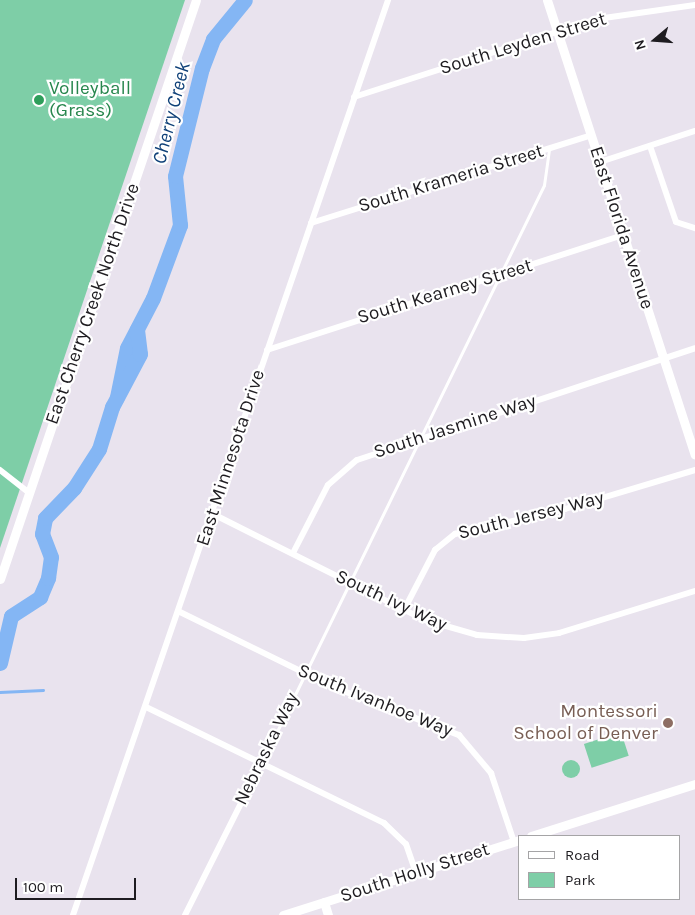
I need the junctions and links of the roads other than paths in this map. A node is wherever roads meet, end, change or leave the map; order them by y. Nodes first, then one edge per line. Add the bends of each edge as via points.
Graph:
1 (196, 0) edge
2 (388, 0) edge
3 (547, 0) edge
4 (695, 5) edge
5 (557, 32) junction
6 (354, 97) junction
7 (695, 131) edge
8 (591, 134) junction
9 (650, 146) junction
10 (549, 149) junction
11 (600, 162) junction
12 (311, 223) junction
13 (695, 228) edge
14 (624, 235) junction
15 (497, 276) junction
16 (695, 348) edge
17 (267, 350) junction
18 (663, 358) junction
19 (421, 437) junction
20 (695, 455) edge
21 (0, 470) edge
22 (695, 470) edge
23 (29, 493) junction
24 (213, 514) junction
25 (293, 553) junction
26 (0, 579) edge
27 (349, 583) junction
28 (695, 591) edge
29 (404, 610) junction
30 (180, 612) junction
31 (303, 673) junction
32 (146, 707) junction
33 (261, 763) junction
34 (695, 784) edge
35 (534, 835) edge
36 (517, 841) edge
37 (416, 873) junction
38 (324, 902) junction
39 (73, 915) edge
40 (185, 915) edge
41 (283, 915) edge
42 (328, 915) edge

1 - 23 street, East Cherry Creek North Drive
2 - 6 street, East Minnesota Drive
3 - 5 street, East Florida Avenue
4 - 5 street, South Leyden Street via 609,16
5 - 6 street, South Leyden Street
5 - 8 street, East Florida Avenue
6 - 12 street, East Minnesota Drive
7 - 9 street
8 - 10 street, South Krameria Street
8 - 11 street, East Florida Avenue
9 - 11 street
9 - 13 street via 676,222
10 - 12 street, South Krameria Street
10 - 15 lane, Nebraska Way via 544,185
11 - 14 street, East Florida Avenue
12 - 17 street, East Minnesota Drive
14 - 15 street, South Kearney Street
14 - 18 street, East Florida Avenue
15 - 17 street, South Kearney Street
15 - 19 lane, Nebraska Way
16 - 18 street, South Jasmine Way
17 - 24 street, East Minnesota Drive
18 - 19 street, South Jasmine Way
18 - 20 street, East Florida Avenue
19 - 25 street, South Jasmine Way via 371,454 342,470 322,495
19 - 27 lane, Nebraska Way
21 - 23 street
22 - 29 street, South Jersey Way via 572,507 455,534 435,550
23 - 26 street, East Cherry Creek North Drive
24 - 25 street, South Ivy Way
24 - 30 street, East Minnesota Drive
25 - 27 street, South Ivy Way
27 - 29 street, South Ivy Way
27 - 31 lane, Nebraska Way
28 - 29 street, South Ivy Way via 581,628 530,637 465,633
30 - 31 street, South Ivanhoe Way
30 - 32 street, East Minnesota Drive
31 - 33 lane, Nebraska Way
31 - 36 street, South Ivanhoe Way via 439,724 466,740 494,778
32 - 33 street
32 - 39 street, East Minnesota Drive
33 - 37 street via 393,829 406,844
33 - 40 street, Nebraska Way
34 - 35 street
36 - 37 street, South Holly Street
37 - 38 street, South Holly Street
38 - 41 street, South Holly Street
38 - 42 street

